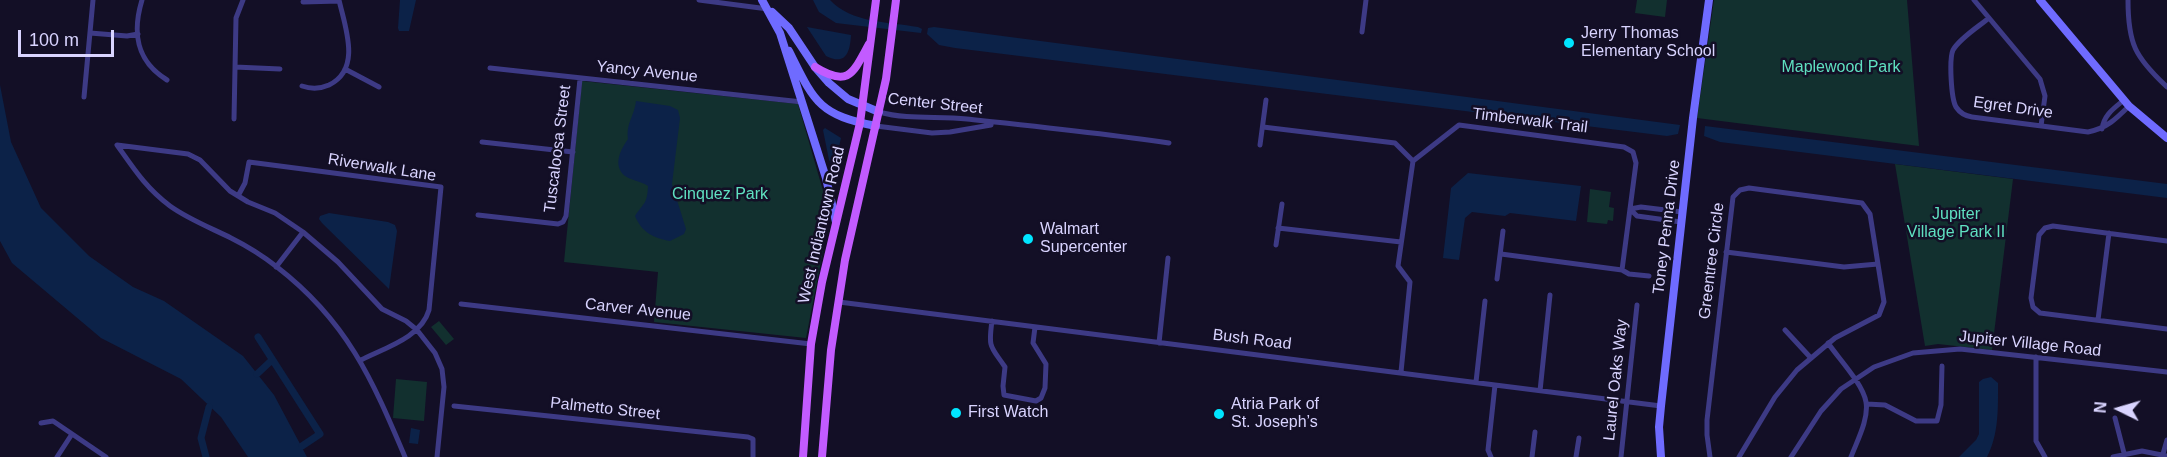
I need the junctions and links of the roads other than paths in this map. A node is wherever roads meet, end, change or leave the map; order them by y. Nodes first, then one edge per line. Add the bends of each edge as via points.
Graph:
1 (93, 0) edge
2 (142, 0) edge
3 (243, 0) edge
4 (339, 0) edge
5 (699, 0) edge
6 (762, 0) edge
7 (876, 0) edge
8 (896, 0) edge
9 (1366, 0) edge
10 (1709, 0) edge
11 (1974, 0) edge
12 (2040, 0) edge
13 (2127, 0) edge
14 (303, 2) dead end
15 (769, 9) junction
16 (1989, 18) junction
17 (90, 33) junction
18 (780, 33) junction
19 (1362, 33) dead end
20 (138, 34) junction
21 (872, 35) junction
22 (235, 67) junction
23 (815, 67) junction
24 (490, 68) dead end
25 (280, 69) dead end
26 (345, 69) junction
27 (580, 79) junction
28 (167, 80) dead end
29 (302, 86) dead end
30 (379, 87) dead end
31 (2167, 87) edge
32 (84, 97) dead end
33 (1266, 100) dead end
34 (802, 102) junction
35 (2127, 103) junction
36 (863, 106) junction
37 (879, 112) junction
38 (234, 119) dead end
39 (860, 123) junction
40 (999, 124) junction
41 (876, 126) junction
42 (2041, 126) junction
43 (1263, 127) junction
44 (2102, 129) junction
45 (2167, 138) edge
46 (482, 142) dead end
47 (1169, 143) dead end
48 (1260, 145) dead end
49 (573, 152) junction
50 (1413, 161) junction
51 (238, 196) junction
52 (1282, 204) dead end
53 (1630, 209) junction
54 (1682, 212) junction
55 (478, 215) dead end
56 (1681, 222) junction
57 (836, 226) junction
58 (1278, 228) junction
59 (1503, 231) dead end
60 (303, 232) junction
61 (2109, 233) junction
62 (2167, 241) edge
63 (1401, 242) junction
64 (1276, 245) dead end
65 (1726, 252) junction
66 (1501, 254) junction
67 (1168, 258) dead end
68 (1878, 264) junction
69 (276, 267) junction
70 (1622, 270) junction
71 (1649, 276) dead end
72 (1497, 279) dead end
73 (1550, 295) dead end
74 (1485, 301) dead end
75 (839, 302) junction
76 (461, 304) dead end
77 (1637, 306) dead end
78 (2098, 320) junction
79 (992, 321) junction
80 (1035, 327) junction
81 (2167, 327) edge
82 (417, 330) junction
83 (1785, 330) dead end
84 (1159, 343) junction
85 (1828, 343) junction
86 (811, 344) junction
87 (1810, 357) junction
88 (2036, 357) junction
89 (361, 360) junction
90 (1942, 366) dead end
91 (1401, 372) junction
92 (2167, 372) edge
93 (1854, 379) junction
94 (1476, 382) junction
95 (1495, 385) junction
96 (1540, 391) junction
97 (1627, 402) junction
98 (1867, 404) junction
99 (454, 406) dead end
100 (1661, 406) junction
101 (2115, 418) dead end
102 (41, 423) dead end
103 (1535, 432) dead end
104 (72, 434) junction
105 (1579, 438) dead end
106 (2167, 440) edge
107 (2124, 453) junction
108 (2165, 455) edge
109 (57, 457) edge
110 (106, 457) edge
111 (405, 457) edge
112 (437, 457) edge
113 (753, 457) edge
114 (803, 457) edge
115 (822, 457) edge
116 (1491, 457) edge
117 (1532, 457) edge
118 (1576, 457) edge
119 (1621, 457) edge
120 (1661, 457) edge
121 (1710, 457) edge
122 (1739, 457) edge
123 (1791, 457) edge
124 (1851, 457) edge
125 (2045, 457) edge
126 (2114, 457) edge

1 - 17 street
2 - 20 street
3 - 22 street via 236,18
4 - 14 street
4 - 26 street via 348,38
5 - 15 street
6 - 15 street, Center Street
7 - 21 main road, West Indiantown Road
8 - 37 main road, West Indiantown Road
9 - 19 street
10 - 54 street, Toney Penna Drive
11 - 16 street
12 - 35 street
13 - 31 street via 2128,29 2134,47
15 - 18 street, Center Street
15 - 23 street, Center Street via 789,28
16 - 42 street via 2040,79 2045,96
16 - 42 street, Egret Drive via 1952,52 1956,107 1972,117
17 - 20 street
17 - 32 street
18 - 34 street, Center Street
18 - 39 street via 807,87 822,106
20 - 28 street via 147,65
21 - 23 main road via 859,63 849,74 837,78
21 - 36 main road, West Indiantown Road
22 - 25 street
22 - 38 street
23 - 36 street, Center Street via 848,99
24 - 27 street, Yancy Avenue
26 - 29 street via 336,81 324,87
26 - 30 street
27 - 34 street, Yancy Avenue
27 - 49 street, Tuscaloosa Street
33 - 43 street
34 - 57 street, Center Street
35 - 44 street via 2114,121
35 - 44 street via 2107,115
35 - 45 street
36 - 37 street, Center Street
36 - 39 main road, West Indiantown Road
37 - 40 street, Center Street
37 - 41 main road, West Indiantown Road
39 - 41 street
39 - 57 main road, West Indiantown Road
40 - 41 street, Center Street via 932,133
40 - 47 street, Center Street
41 - 75 main road, West Indiantown Road
42 - 44 street, Egret Drive via 2088,132
43 - 48 street
43 - 50 street via 1395,143
46 - 49 street
49 - 55 street, Tuscaloosa Street via 563,222
50 - 53 street, Timberwalk Trail via 1459,125 1624,147 1632,152 1636,163
50 - 63 street
51 - 60 street via 275,213
51 - 69 street via 192,156 117,145 143,183 172,207
51 - 82 street, Riverwalk Lane via 249,162 441,187 429,310
52 - 58 street
53 - 54 street
53 - 56 street via 1637,216
53 - 70 street, Timberwalk Trail
54 - 56 street, Toney Penna Drive
56 - 100 street, Toney Penna Drive
57 - 86 main road, West Indiantown Road
58 - 63 street
58 - 64 street
59 - 66 street
60 - 69 street
60 - 82 street via 382,309
61 - 62 street
61 - 78 street
61 - 78 street via 2045,228 2039,235 2031,298 2040,313
63 - 91 street via 1398,266 1410,282
65 - 68 street via 1844,267
65 - 68 street, Greentree Circle via 1733,197 1749,188 1862,203 1870,214
65 - 121 street, Greentree Circle via 1707,420
66 - 70 street
66 - 72 street
67 - 84 street
68 - 85 street, Greentree Circle via 1882,311
69 - 89 street via 324,310
70 - 71 street
73 - 96 street
74 - 94 street
75 - 79 street, Bush Road
75 - 115 main road, West Indiantown Road
76 - 86 street, Carver Avenue
77 - 97 street, Laurel Oaks Way
78 - 81 street
79 - 80 street, Bush Road
79 - 80 street via 991,349 1005,367 1005,394 1036,401 1041,398 1047,376 1046,364 1033,343
80 - 84 street, Bush Road
82 - 89 street
82 - 112 street via 442,369 444,387
83 - 87 street
84 - 91 street, Bush Road
85 - 87 street, Greentree Circle
85 - 93 street
86 - 114 main road, West Indiantown Road
87 - 122 street, Greentree Circle via 1775,397
88 - 92 street, Jupiter Village Road
88 - 93 street, Jupiter Village Road via 1960,349 1924,350 1890,360
88 - 125 street via 2036,441
89 - 111 street
90 - 98 street via 1937,421 1916,421 1885,405
91 - 94 street, Bush Road
93 - 98 street
93 - 123 street, Jupiter Village Road via 1821,411
94 - 95 street, Bush Road
95 - 96 street, Bush Road
95 - 116 street via 1488,450
96 - 97 street, Bush Road
97 - 100 street, Bush Road
97 - 119 street, Laurel Oaks Way
98 - 124 street
99 - 113 street, Palmetto Street via 748,437 753,439
100 - 120 street, Toney Penna Drive
101 - 107 street
102 - 104 street via 52,422
103 - 117 street
104 - 109 street
104 - 110 street
105 - 118 street
106 - 108 street
107 - 108 street
107 - 126 street

